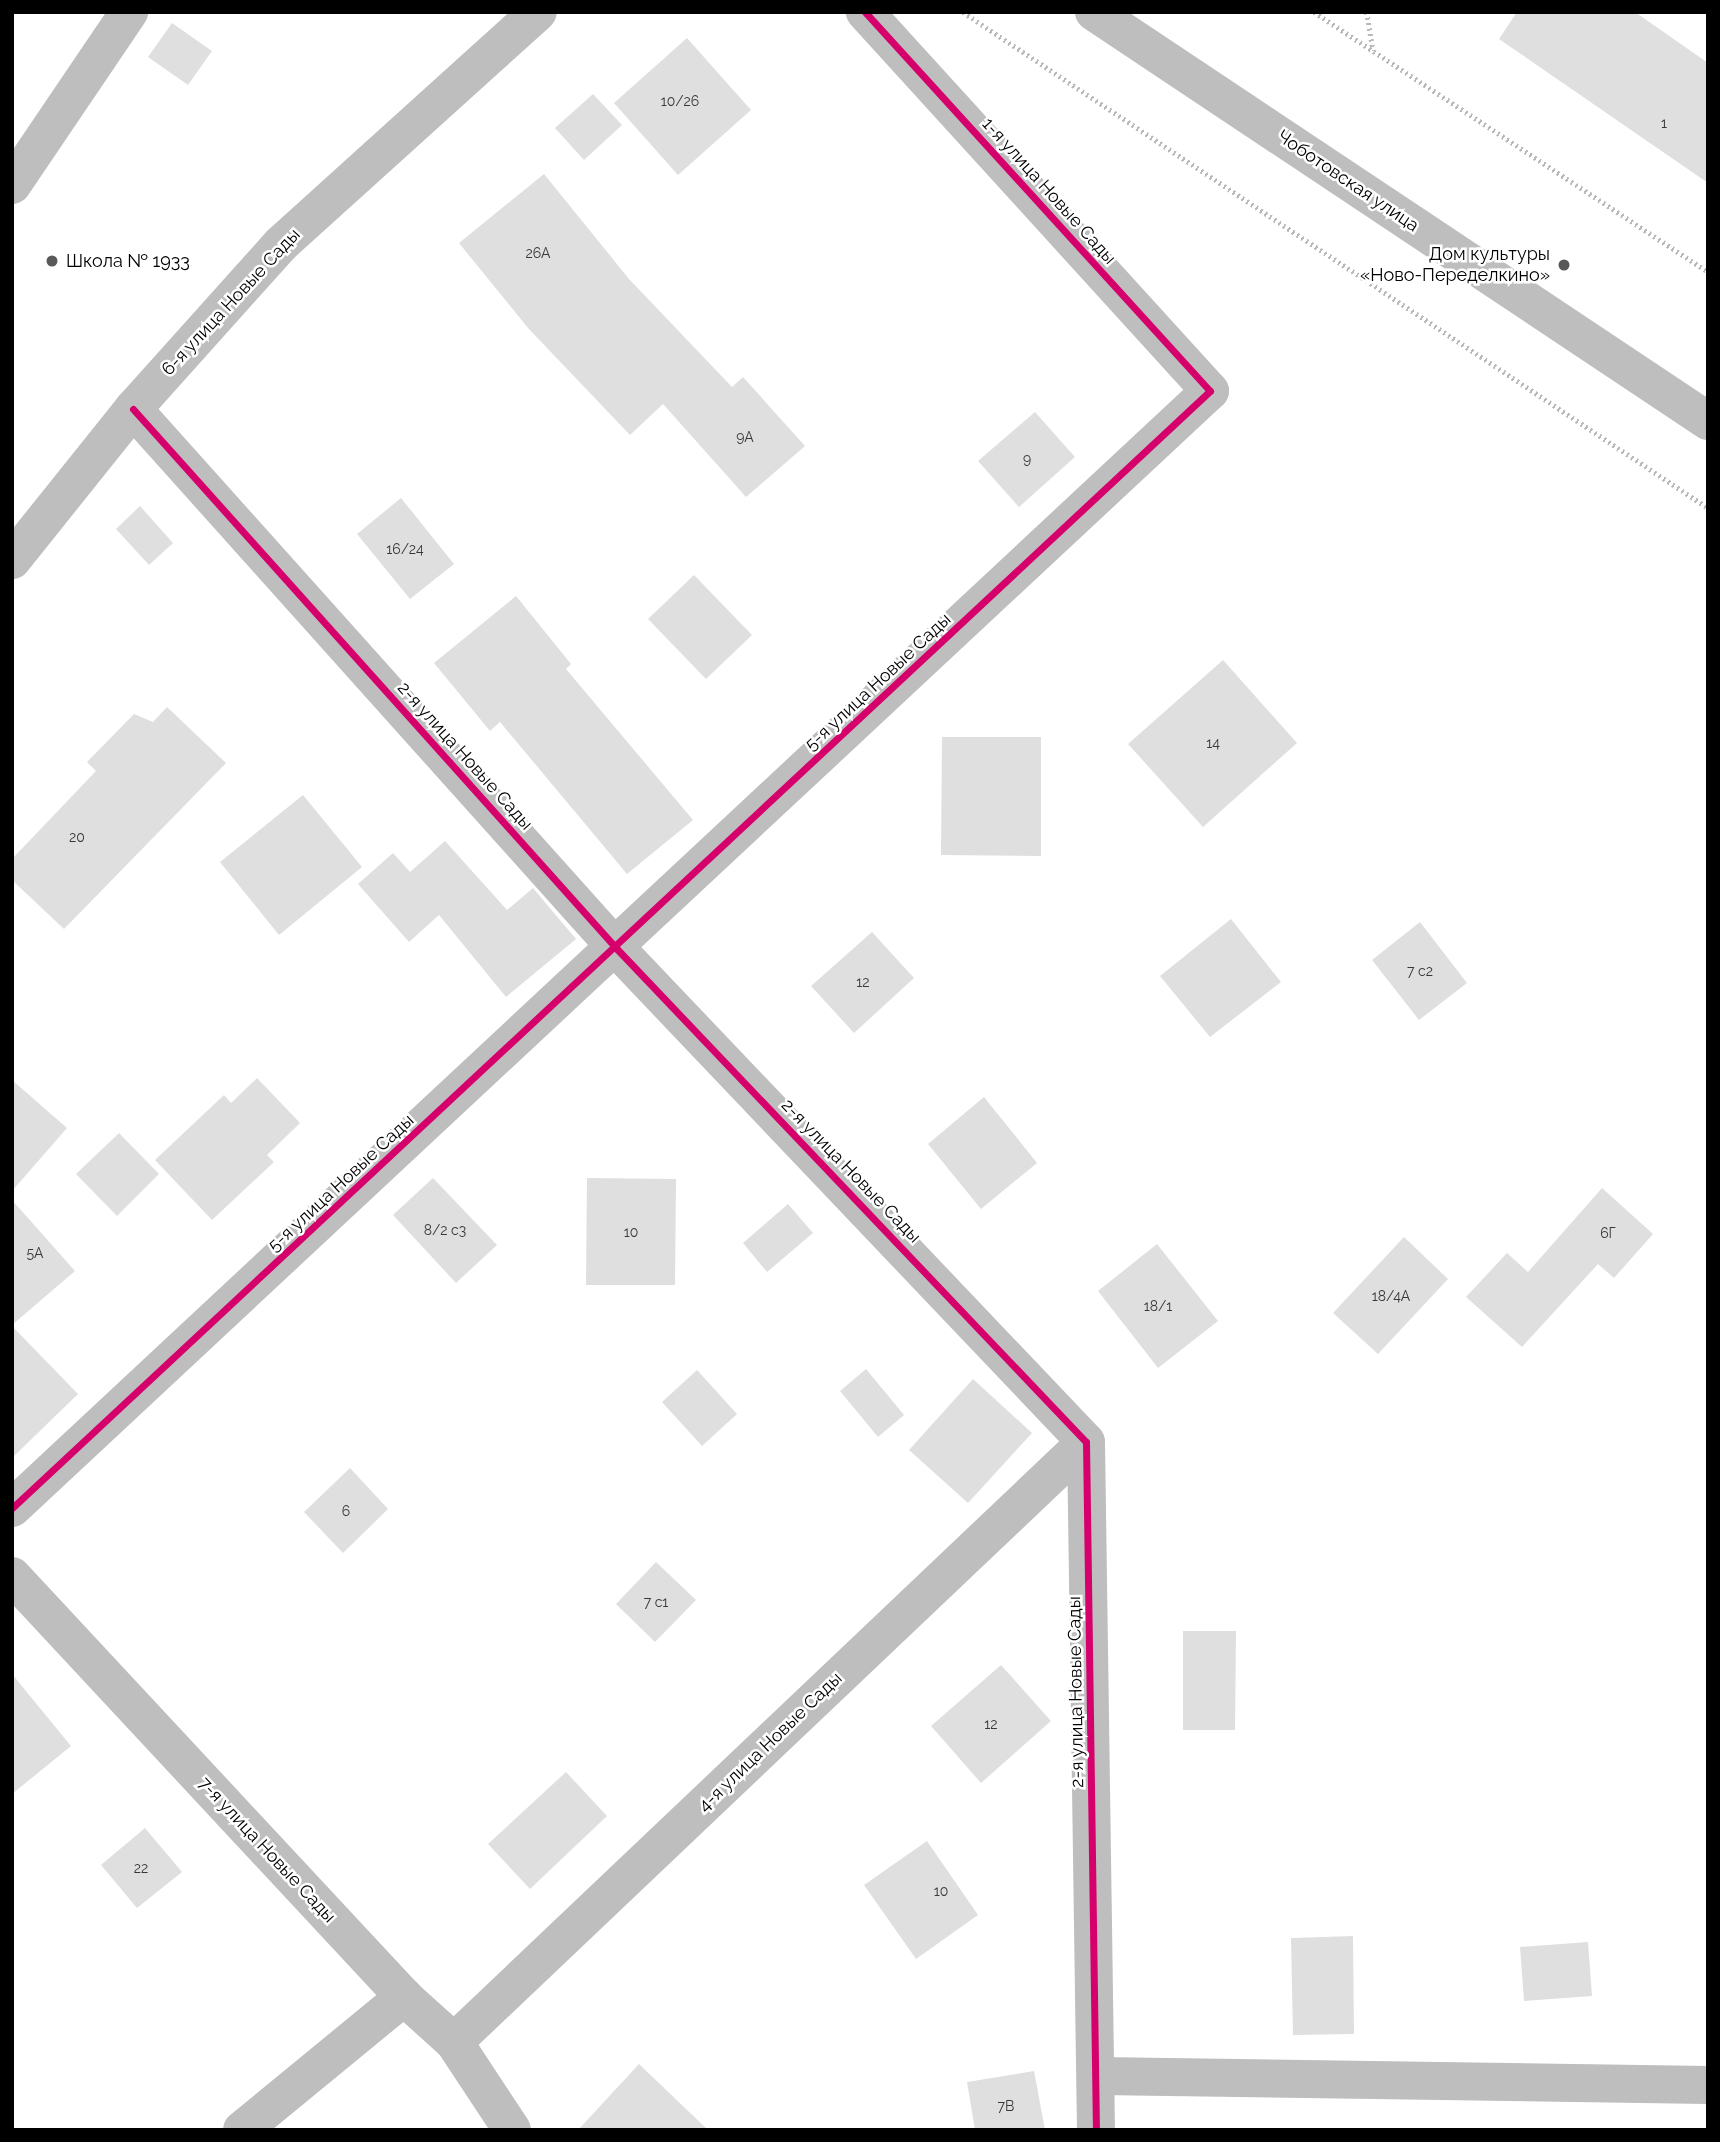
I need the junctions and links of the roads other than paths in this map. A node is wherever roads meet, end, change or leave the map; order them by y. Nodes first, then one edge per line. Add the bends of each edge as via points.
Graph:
1 (130, 12) edge
2 (538, 12) edge
3 (865, 12) edge
4 (1094, 12) edge
5 (12, 185) edge
6 (1210, 391) joint
7 (133, 409) junction
8 (1708, 421) edge
9 (12, 560) edge
10 (617, 949) junction
11 (1086, 1442) junction
12 (12, 1508) edge
13 (12, 1576) edge
14 (404, 1997) junction
15 (454, 2042) junction
16 (1099, 2076) junction
17 (1708, 2085) edge
18 (242, 2130) edge
19 (512, 2130) edge
20 (1096, 2130) edge

1 - 5 street
2 - 7 street, 6-я улица Новые Сады via 281,244
3 - 6 street, 1-я улица Новые Сады
4 - 8 street, Чоботовская улица
6 - 10 street, 5-я улица Новые Сады
7 - 9 street, 6-я улица Новые Сады
7 - 10 street, 2-я улица Новые Сады
10 - 11 street, 2-я улица Новые Сады
10 - 12 street, 5-я улица Новые Сады
11 - 15 street, 4-я улица Новые Сады
11 - 16 street, 2-я улица Новые Сады
13 - 14 street, 7-я улица Новые Сады
14 - 15 street, 7-я улица Новые Сады
14 - 18 street
15 - 19 street, 7-я улица Новые Сады
16 - 17 street
16 - 20 street, 2-я улица Новые Сады

